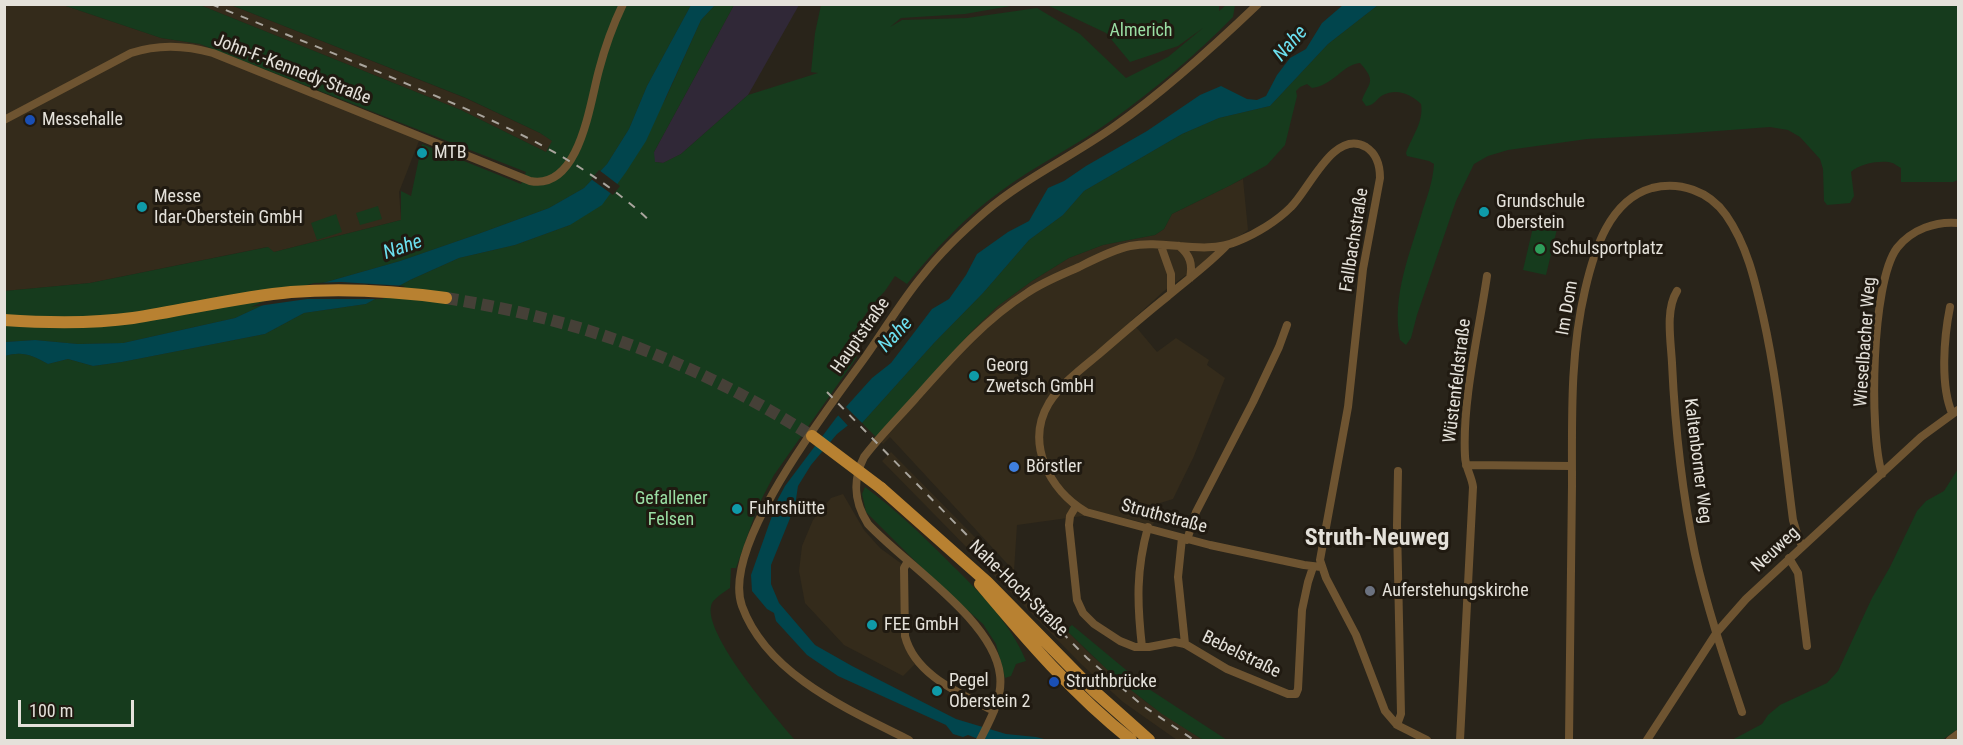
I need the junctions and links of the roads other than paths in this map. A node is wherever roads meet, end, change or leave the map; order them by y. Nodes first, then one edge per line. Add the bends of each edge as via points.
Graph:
1 (623, 4) edge
2 (1258, 4) edge
3 (4, 120) edge
4 (1959, 223) edge
5 (1227, 245) junction
6 (1161, 246) junction
7 (1179, 246) junction
8 (1487, 276) dead end
9 (1190, 278) junction
10 (1677, 291) dead end
11 (1171, 293) junction
12 (447, 298) tunnel mouth
13 (1950, 307) dead end
14 (4, 320) edge
15 (1287, 325) dead end
16 (1955, 412) edge
17 (812, 436) tunnel mouth
18 (1466, 465) junction
19 (1572, 466) junction
20 (1398, 471) dead end
21 (1882, 474) junction
22 (1076, 506) junction
23 (1148, 527) junction
24 (1185, 539) junction
25 (1802, 546) junction
26 (950, 548) junction
27 (1789, 558) junction
28 (908, 561) junction
29 (1317, 567) junction
30 (1717, 632) junction
31 (1185, 644) junction
32 (1808, 646) dead end
33 (1142, 647) junction
34 (1742, 712) dead end
35 (992, 714) junction
36 (1397, 725) junction
37 (1959, 734) edge
38 (1424, 739) edge
39 (909, 741) edge
40 (980, 741) edge
41 (1131, 741) edge
42 (1149, 741) edge
43 (1460, 741) edge
44 (1569, 741) edge
45 (1647, 741) edge
46 (1950, 741) edge

1 - 3 street, John-F.-Kennedy-Straße via 599,71 582,136 568,164 539,183 213,53 181,46 131,53
2 - 39 street, Hauptstraße via 1131,115 1002,199 938,258 913,287 788,466 763,511 739,584 741,604 752,626 802,680 838,704
4 - 21 street, Wieselbacher Weg via 1940,223 1912,234 1897,248 1887,268 1875,387 1876,450
5 - 7 street, Fallbachstraße
5 - 9 street, Struthstraße
5 - 29 street, Fallbachstraße via 1291,208 1337,150 1362,145 1374,155 1380,178 1363,269 1348,407
6 - 7 street
6 - 11 street via 1171,274
6 - 28 street via 1116,250 1019,298 969,340 870,449 856,477 858,505 868,524
7 - 9 street via 1190,259
8 - 18 street, Wüstenfeldstraße via 1468,395
9 - 11 street, Struthstraße
10 - 30 street, Kaltenborner Weg via 1672,305 1671,341 1679,456 1695,553
11 - 22 street, Struthstraße via 1070,380 1045,412 1039,432 1040,455 1053,480
12 - 14 main road via 369,290 314,291 96,322
13 - 16 street via 1946,380 1949,406
15 - 24 street, Bebelstraße
16 - 21 street, Neuweg
17 - 26 main road, bridge via 881,488
18 - 19 street
18 - 43 street, Wüstenfeldstraße via 1473,487
19 - 25 street, Im Dom via 1574,369 1582,302 1605,230 1619,209 1646,190 1675,186 1698,191 1726,215 1751,269 1770,352 1795,529
19 - 44 street, Im Dom
20 - 36 street via 1401,714
21 - 25 street, Neuweg
22 - 23 street, Struthstraße via 1097,516
22 - 33 street via 1070,525 1079,607 1106,632 1128,645
23 - 24 street, Struthstraße
23 - 33 street via 1137,591
24 - 29 street, Struthstraße
24 - 31 street, Bebelstraße via 1178,577
25 - 27 street, Neuweg
26 - 41 main road, Nahe-Hoch-Straße via 1054,668
26 - 42 main road, Nahe-Hoch-Straße
27 - 30 street, Neuweg
27 - 32 street via 1800,583
28 - 35 street via 972,620 989,642 1000,676
28 - 35 street via 904,568 908,646 930,674
29 - 31 street, Bebelstraße via 1308,582 1302,610 1296,694 1244,677
29 - 36 street via 1356,635 1385,711
30 - 34 street, Kaltenborner Weg
30 - 45 street, Neuweg
31 - 33 street
35 - 40 street
36 - 38 street
37 - 46 street

